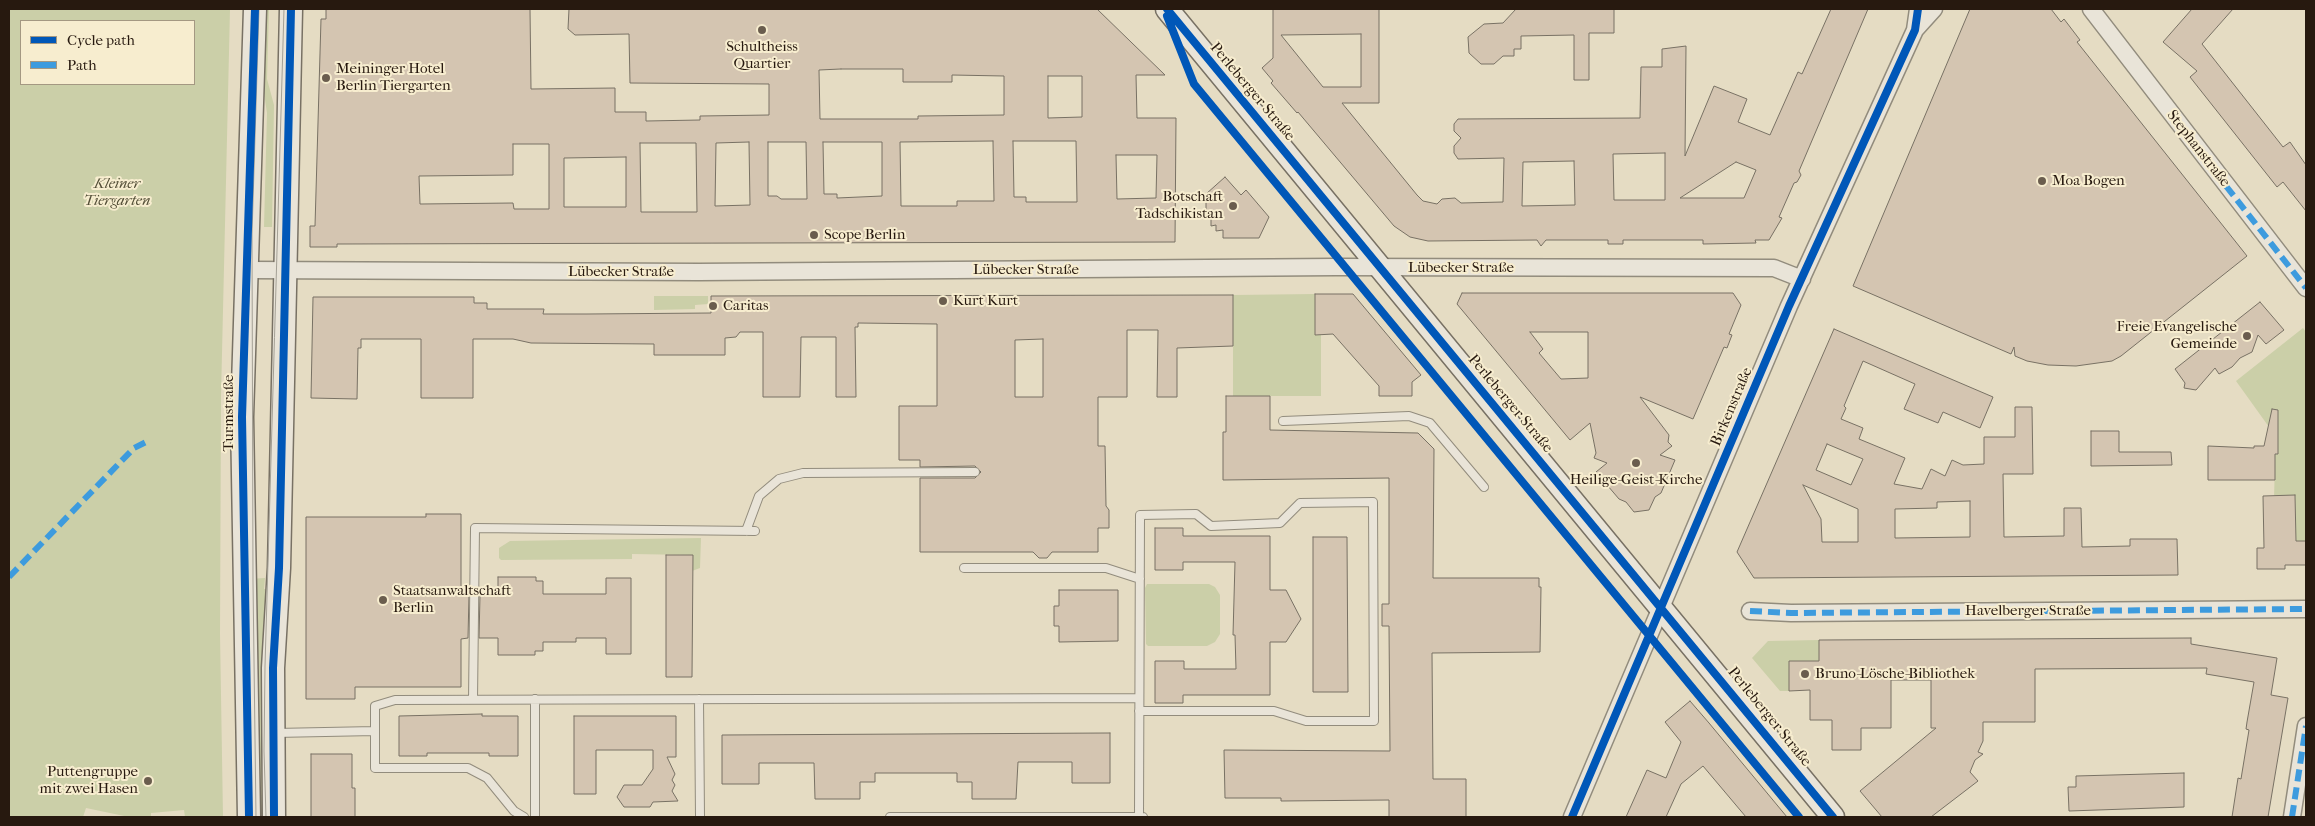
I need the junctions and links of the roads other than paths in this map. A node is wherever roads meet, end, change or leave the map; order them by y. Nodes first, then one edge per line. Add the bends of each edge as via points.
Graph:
1 (255, 9) edge
2 (291, 9) edge
3 (1167, 9) edge
4 (1918, 9) edge
5 (1934, 9) edge
6 (2091, 9) edge
7 (1915, 30) junction
8 (1380, 268) junction
9 (248, 270) junction
10 (286, 271) junction
11 (1802, 279) junction
12 (2306, 288) edge
13 (1283, 421) dead end
14 (975, 472) dead end
15 (1484, 487) dead end
16 (746, 531) junction
17 (755, 531) dead end
18 (964, 568) dead end
19 (1140, 579) junction
20 (1662, 609) junction
21 (2306, 609) edge
22 (1750, 611) dead end
23 (1140, 698) junction
24 (535, 699) junction
25 (699, 699) junction
26 (473, 700) junction
27 (1140, 711) junction
28 (2306, 726) edge
29 (375, 731) junction
30 (273, 733) junction
31 (249, 817) edge
32 (274, 817) edge
33 (524, 817) edge
34 (535, 817) edge
35 (700, 817) edge
36 (890, 817) edge
37 (914, 817) edge
38 (1141, 817) edge
39 (1572, 817) edge
40 (1833, 817) edge
41 (2292, 817) edge

1 - 9 main road, Turmstraße
2 - 10 main road
3 - 8 main road, Perleberger Straße
4 - 7 street, Birkenstraße
5 - 7 street, Birkenstraße
6 - 12 street, Stephanstraße
7 - 11 street, Birkenstraße
8 - 10 street, Lübecker Straße
8 - 11 street, Lübecker Straße via 1774,268
8 - 20 main road, Perleberger Straße
9 - 10 street, Lübecker Straße
9 - 31 main road, Turmstraße via 242,426
10 - 30 main road
11 - 20 street, Birkenstraße
13 - 15 lane via 1416,418 1430,423
14 - 16 lane via 803,473 779,479 759,496
16 - 17 lane
16 - 26 lane via 475,528
18 - 19 lane via 1106,568
19 - 23 lane
19 - 27 lane via 1140,515 1196,514 1211,526 1280,523 1300,503 1373,502 1374,721 1306,721 1274,711
20 - 39 street, Birkenstraße
20 - 40 main road, Perleberger Straße
21 - 22 street, Havelberger Straße
23 - 25 lane
23 - 27 lane
24 - 25 lane
24 - 26 lane
24 - 34 lane
25 - 35 lane
26 - 29 lane via 395,700 375,706
27 - 38 lane
28 - 41 street
29 - 30 lane
29 - 33 lane via 375,768 468,768 487,778 514,811
30 - 32 main road
36 - 37 lane
37 - 38 lane

